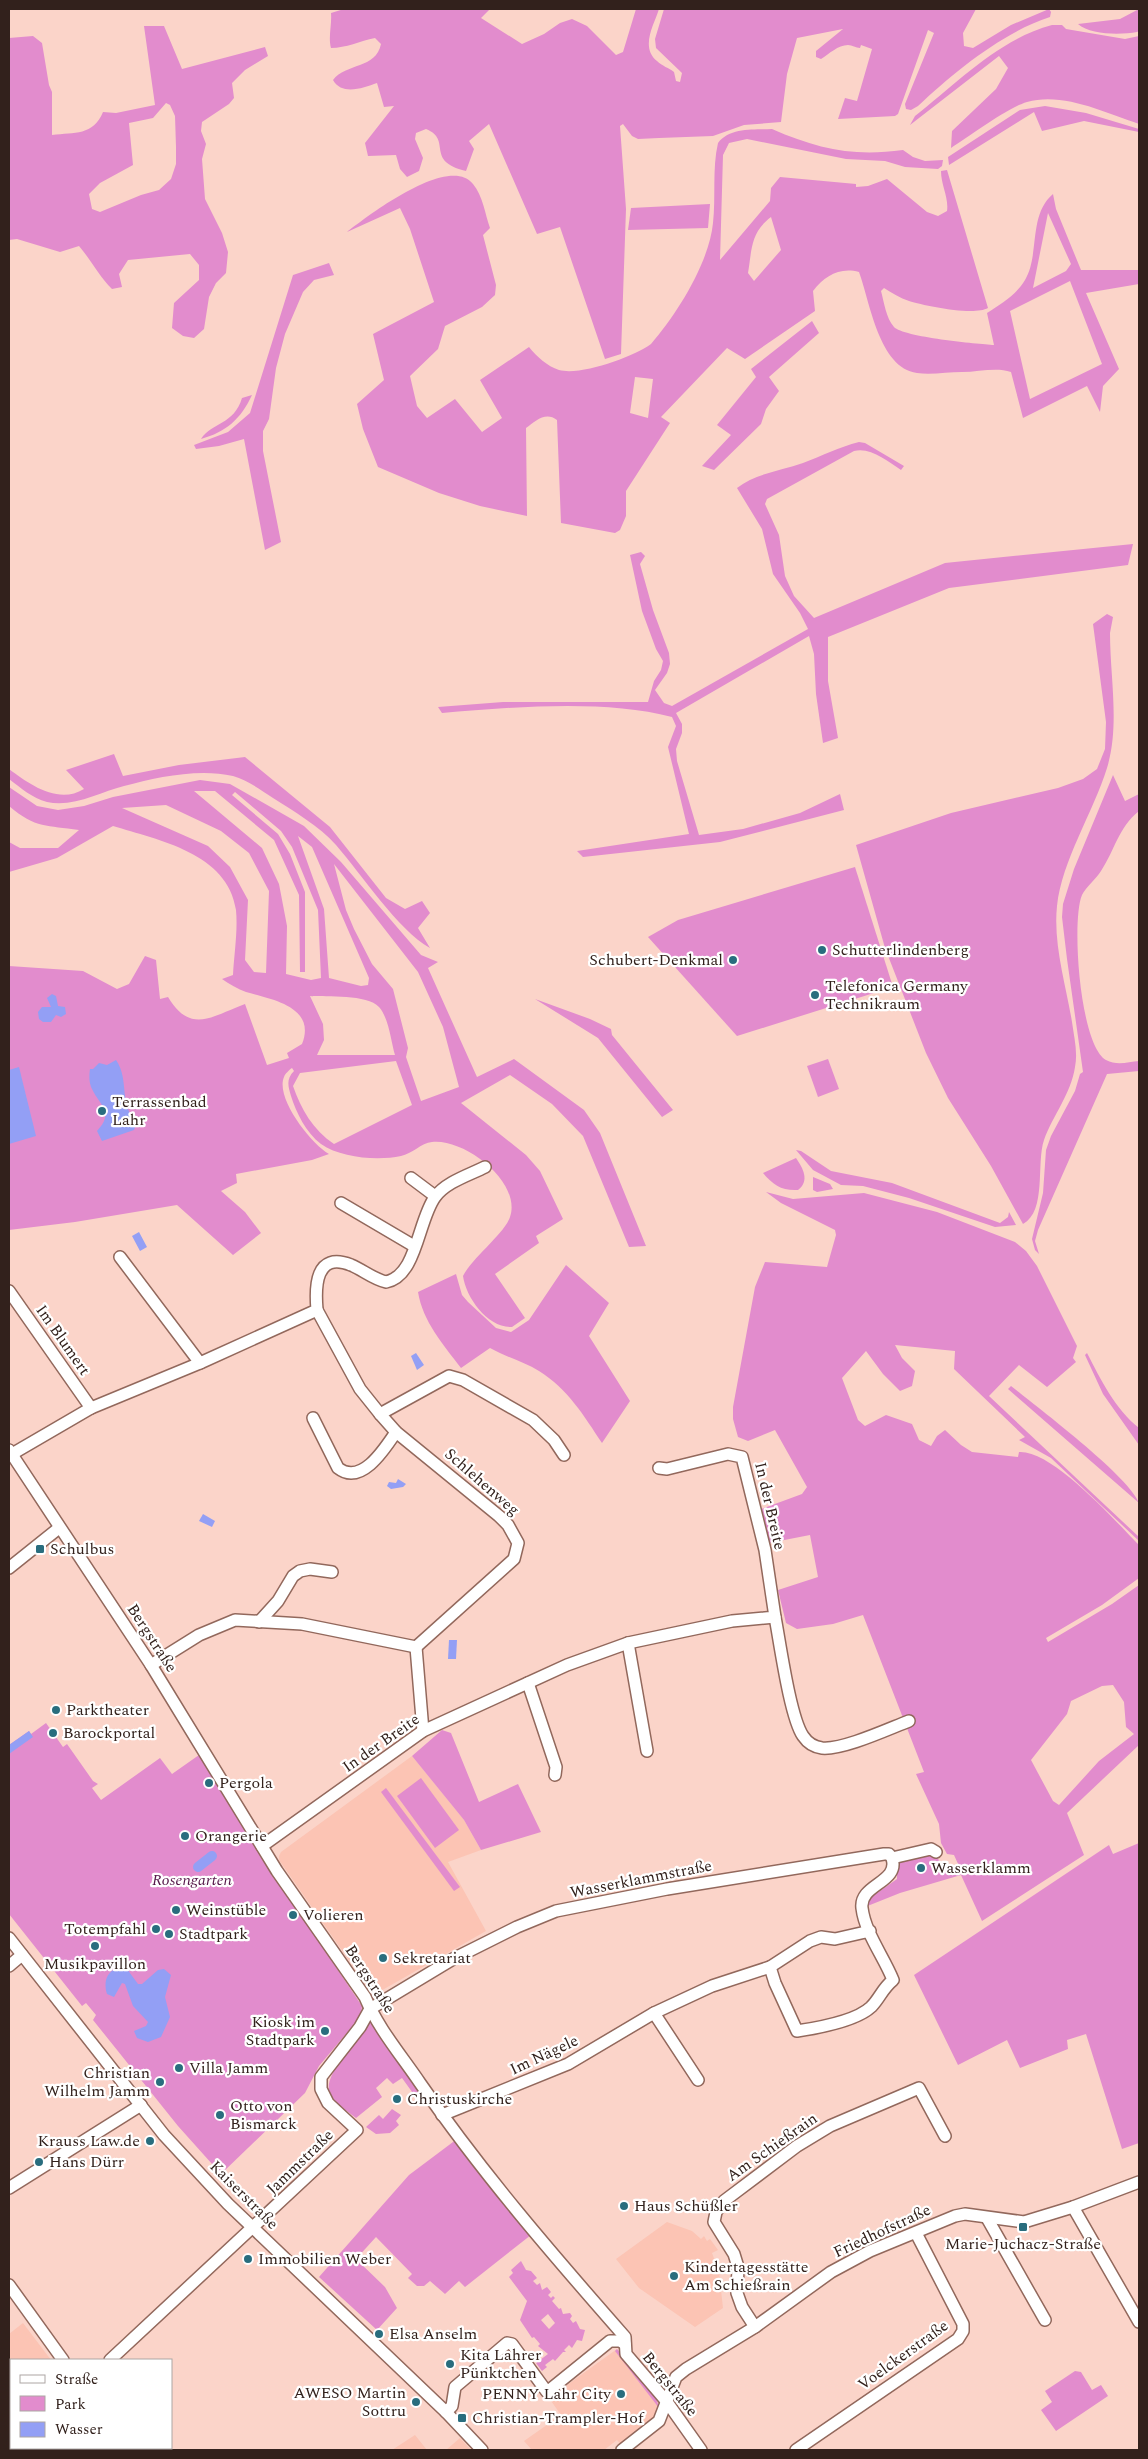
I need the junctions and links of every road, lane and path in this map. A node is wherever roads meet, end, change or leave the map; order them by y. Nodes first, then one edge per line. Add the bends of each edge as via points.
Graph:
1 (485, 1167) dead end
2 (411, 1178) dead end
3 (435, 1196) junction
4 (341, 1203) dead end
5 (414, 1246) junction
6 (120, 1257) dead end
7 (9, 1291) edge
8 (317, 1310) junction
9 (200, 1363) junction
10 (90, 1408) junction
11 (380, 1414) junction
12 (313, 1418) dead end
13 (396, 1432) junction
14 (10, 1452) edge
15 (564, 1455) dead end
16 (659, 1468) dead end
17 (59, 1528) junction
18 (9, 1568) edge
19 (332, 1572) dead end
20 (775, 1617) junction
21 (259, 1622) junction
22 (628, 1643) junction
23 (416, 1647) junction
24 (151, 1665) junction
25 (528, 1683) junction
26 (909, 1721) dead end
27 (423, 1731) junction
28 (647, 1751) dead end
29 (555, 1775) dead end
30 (262, 1846) junction
31 (936, 1852) dead end
32 (892, 1858) junction
33 (870, 1931) junction
34 (9, 1938) edge
35 (22, 1955) junction
36 (9, 1966) edge
37 (770, 1968) junction
38 (370, 2009) junction
39 (654, 2013) junction
40 (698, 2080) dead end
41 (141, 2105) junction
42 (442, 2115) junction
43 (945, 2136) dead end
44 (1139, 2182) edge
45 (9, 2188) edge
46 (1073, 2207) junction
47 (987, 2218) junction
48 (253, 2229) junction
49 (916, 2233) junction
50 (9, 2285) edge
51 (1044, 2320) dead end
52 (1139, 2322) edge
53 (755, 2327) junction
54 (625, 2344) junction
55 (62, 2359) edge
56 (111, 2359) edge
57 (667, 2402) junction
58 (446, 2412) junction
59 (482, 2450) edge
60 (622, 2450) edge
61 (701, 2450) edge
62 (796, 2450) edge

1 - 3 street via 451,1183
2 - 3 street
3 - 5 street
4 - 5 street
5 - 8 street via 408,1265 391,1281 380,1280 350,1265 329,1264 318,1273 315,1288
6 - 9 street
7 - 10 street, Im Blumert
8 - 9 street
8 - 11 street via 360,1389
9 - 10 street
10 - 14 street
11 - 13 street, Schlehenweg
11 - 15 street via 449,1376 463,1380 533,1420
12 - 13 street via 338,1468 344,1473 366,1468
13 - 23 street, Schlehenweg via 499,1516 518,1543 514,1559
14 - 17 street, Bergstraße
16 - 20 street, In der Breite via 728,1454 742,1457 765,1550
17 - 18 street
17 - 24 street, Bergstraße
19 - 21 street via 300,1571
20 - 22 street, In der Breite via 732,1621
20 - 26 street, In der Breite via 796,1717 808,1742 820,1748 836,1748
21 - 23 street via 302,1624
21 - 24 street via 235,1620 199,1635
22 - 25 street, In der Breite
22 - 28 street
23 - 27 street
24 - 30 street, Bergstraße
25 - 27 street, In der Breite
25 - 29 street via 556,1767
27 - 30 street, In der Breite
30 - 38 street, Bergstraße
31 - 32 street, Wasserklammstraße via 931,1849
32 - 33 street via 892,1871 863,1898 862,1907
32 - 38 street, Wasserklammstraße via 884,1854 667,1888 556,1911 453,1959
33 - 37 street, Im Nägele via 835,1940 821,1937 810,1941
33 - 37 street via 894,1980 881,1991 870,2008 829,2025 797,2031
34 - 35 street, Kaiserstraße
35 - 36 street
35 - 41 street, Kaiserstraße
37 - 39 street, Im Nägele via 712,1986
38 - 42 street, Bergstraße
38 - 48 street, Jammstraße via 321,2077 321,2090 328,2103 357,2130
39 - 40 street
39 - 42 street, Im Nägele via 568,2064
41 - 45 street
41 - 48 street, Kaiserstraße via 164,2135
42 - 54 street, Bergstraße via 539,2240 625,2337
43 - 53 street, Am Schießrain via 919,2088 830,2126 797,2146 724,2201 714,2222 734,2254 738,2267 737,2293
44 - 46 street, Friedhofstraße
46 - 47 street, Friedhofstraße via 1024,2222
46 - 52 street
47 - 49 street, Friedhofstraße via 965,2214 955,2216
47 - 51 street
48 - 56 street, Jammstraße
48 - 58 street, Kaiserstraße
49 - 53 street, Friedhofstraße via 870,2251 831,2272
49 - 62 street, Voelckerstraße via 963,2324 963,2331 958,2340
50 - 55 street
53 - 57 street, Friedhofstraße via 676,2377
54 - 57 street, Bergstraße via 626,2354
54 - 58 street via 610,2341 547,2392 512,2344 507,2343 455,2387 452,2406
57 - 60 street, Friedhofstraße via 659,2421
57 - 61 street, Bergstraße
58 - 59 street, Kaiserstraße

